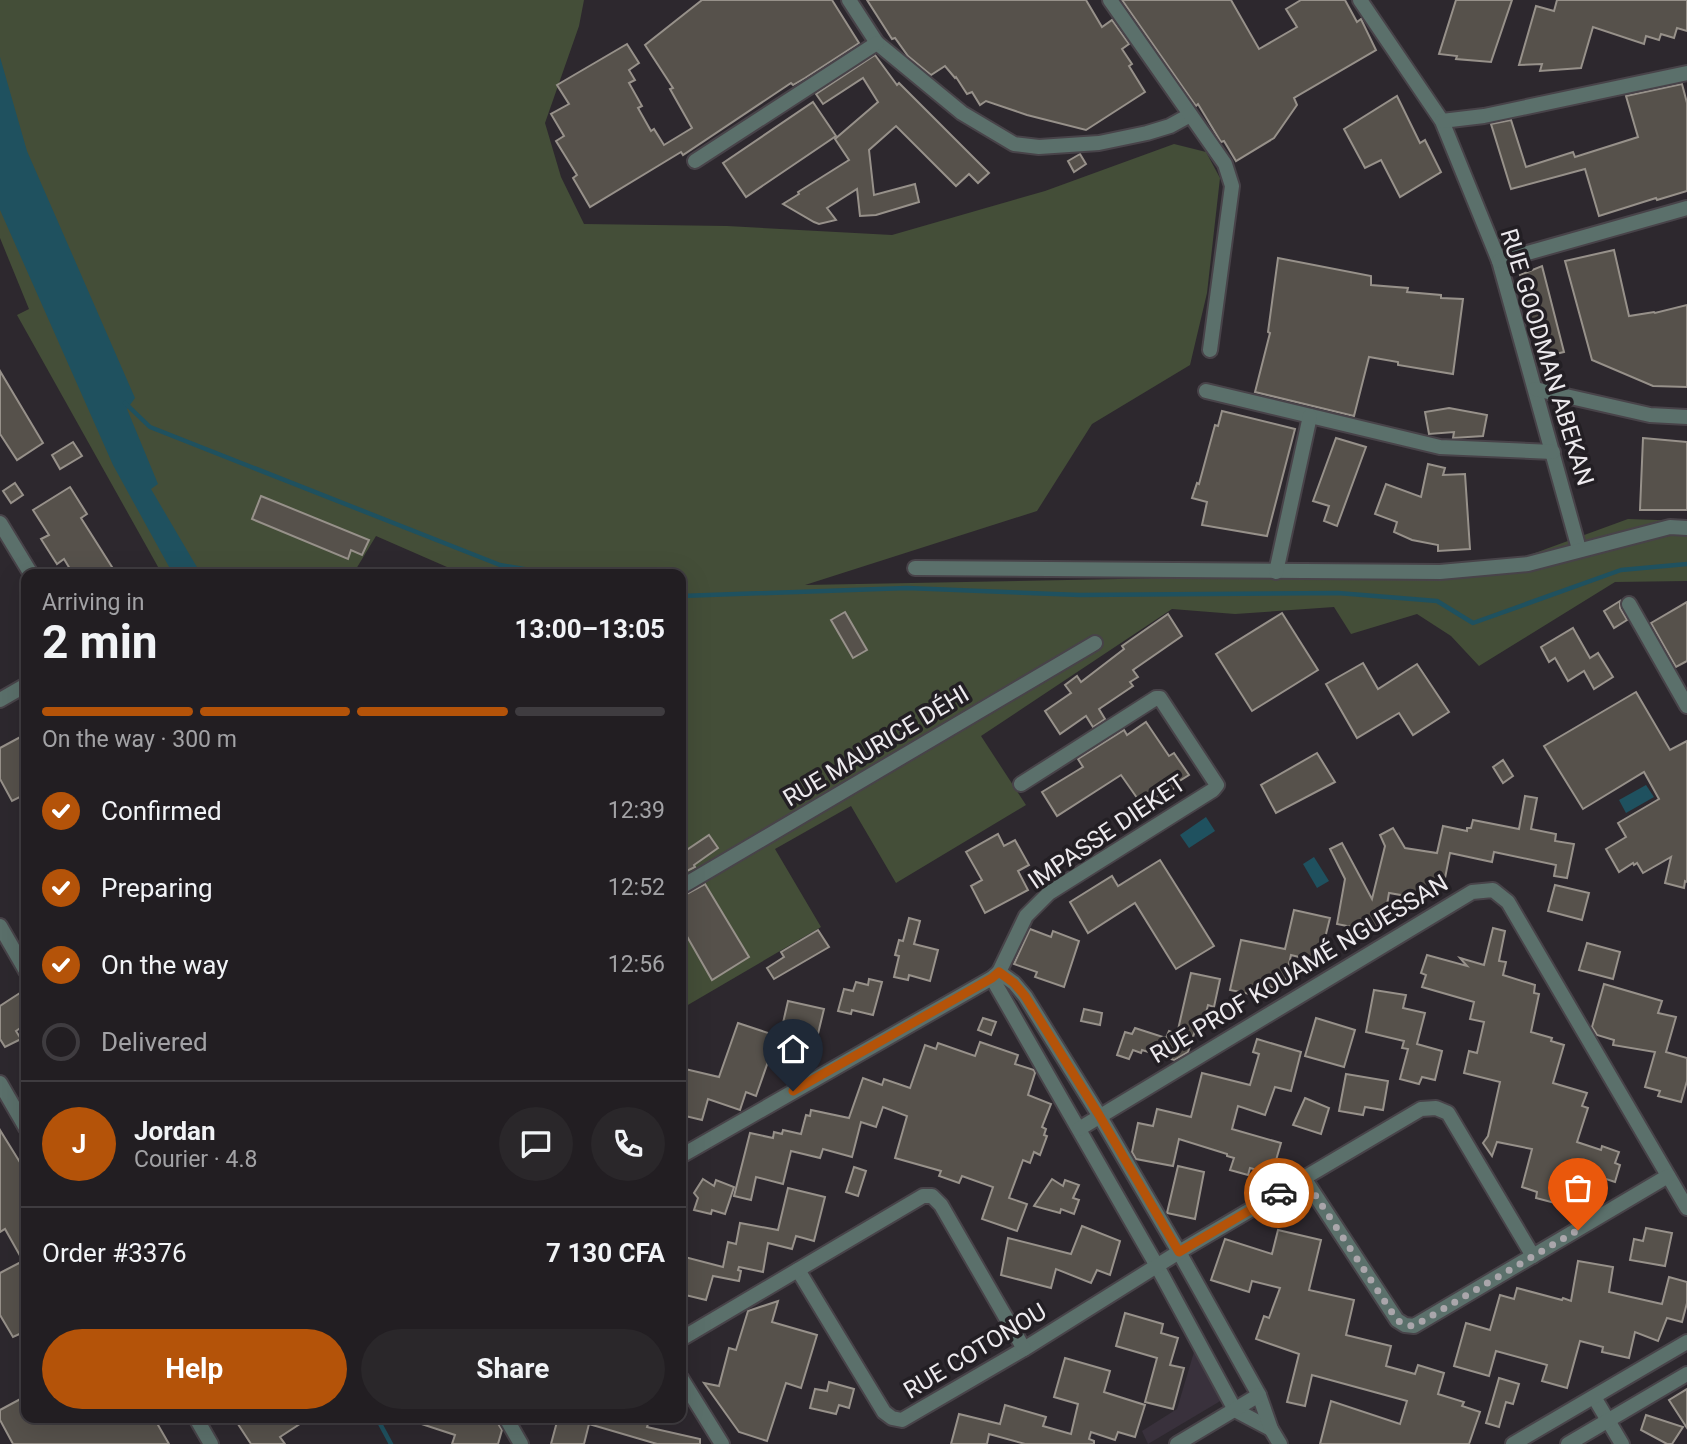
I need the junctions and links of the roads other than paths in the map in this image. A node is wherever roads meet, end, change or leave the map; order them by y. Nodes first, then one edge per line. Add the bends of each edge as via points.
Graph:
1 (849, 0) edge
2 (1110, 0) edge
3 (1360, 0) edge
4 (877, 43) junction
5 (1687, 73) edge
6 (1190, 115) junction
7 (1442, 121) junction
8 (695, 161) dead end
9 (1687, 208) edge
10 (1499, 261) junction
11 (1210, 349) dead end
12 (1535, 389) junction
13 (1206, 391) dead end
14 (1310, 416) junction
15 (1687, 417) edge
16 (1553, 452) junction
17 (0, 523) edge
18 (1687, 528) edge
19 (1579, 549) junction
20 (915, 568) dead end
21 (28, 569) edge
22 (1276, 572) junction
23 (1629, 604) dead end
24 (1095, 643) dead end
25 (21, 688) edge
26 (0, 700) edge
27 (1687, 706) edge
28 (1021, 784) dead end
29 (686, 884) edge
30 (0, 926) edge
31 (21, 962) edge
32 (995, 975) junction
33 (0, 1083) edge
34 (1099, 1115) junction
35 (21, 1119) edge
36 (1079, 1129) junction
37 (686, 1153) edge
38 (1668, 1176) junction
39 (1304, 1178) junction
40 (1687, 1208) edge
41 (1179, 1252) junction
42 (1533, 1256) junction
43 (1157, 1266) junction
44 (798, 1270) junction
45 (686, 1336) edge
46 (1687, 1342) edge
47 (1024, 1349) junction
48 (1687, 1374) edge
49 (686, 1386) edge
50 (1259, 1395) junction
51 (1594, 1396) junction
52 (1235, 1409) junction
53 (1608, 1420) junction
54 (199, 1423) edge
55 (509, 1423) edge
56 (1271, 1429) junction
57 (211, 1444) edge
58 (521, 1444) edge
59 (722, 1444) edge
60 (1177, 1444) edge
61 (1280, 1444) edge
62 (1513, 1444) edge
63 (1567, 1444) edge
64 (1622, 1444) edge

1 - 4 street
2 - 6 street
3 - 7 street, RUE GOODMAN ABEKAN
4 - 6 street via 962,113 1014,144 1039,148 1099,143 1170,126
4 - 8 street
5 - 7 street
6 - 11 street via 1225,164 1232,186
7 - 10 street, RUE GOODMAN ABEKAN
9 - 10 street
10 - 12 street, RUE GOODMAN ABEKAN
12 - 15 street via 1650,415
12 - 16 street, RUE GOODMAN ABEKAN
13 - 14 street
14 - 16 street via 1440,447
14 - 22 street
16 - 19 street, RUE GOODMAN ABEKAN
17 - 21 street
18 - 19 street via 1670,527
19 - 22 street via 1528,564 1440,572
20 - 22 street
23 - 27 street
24 - 29 street, RUE MAURICE DÉHI
25 - 26 street
28 - 32 street, IMPASSE DIEKET via 1160,698 1217,785 1049,893 1026,916
30 - 31 street
32 - 34 street via 1014,983 1025,996
32 - 36 street
32 - 37 street
33 - 35 street
34 - 36 street, RUE PROF KOUAMÉ NGUESSAN
34 - 38 street, RUE PROF KOUAMÉ NGUESSAN via 1472,892 1493,890 1508,902
34 - 41 street
36 - 43 street
38 - 40 street, RUE PROF KOUAMÉ NGUESSAN
38 - 42 street
39 - 41 street, RUE COTONOU
39 - 42 street via 1397,1320 1405,1325 1414,1326
39 - 42 street, RUE COTONOU via 1422,1109 1436,1108 1447,1113
41 - 43 street, RUE COTONOU
41 - 50 street
43 - 47 street, RUE COTONOU
43 - 52 street
44 - 45 street
44 - 47 street, RUE COTONOU via 884,1412 892,1418 902,1420
44 - 47 street via 923,1196 932,1196
46 - 51 street
48 - 53 street
49 - 59 street
50 - 52 street
50 - 56 street
51 - 53 street
51 - 62 street
52 - 56 street
52 - 60 street
53 - 63 street
53 - 64 street
54 - 57 street
55 - 58 street
56 - 61 street

